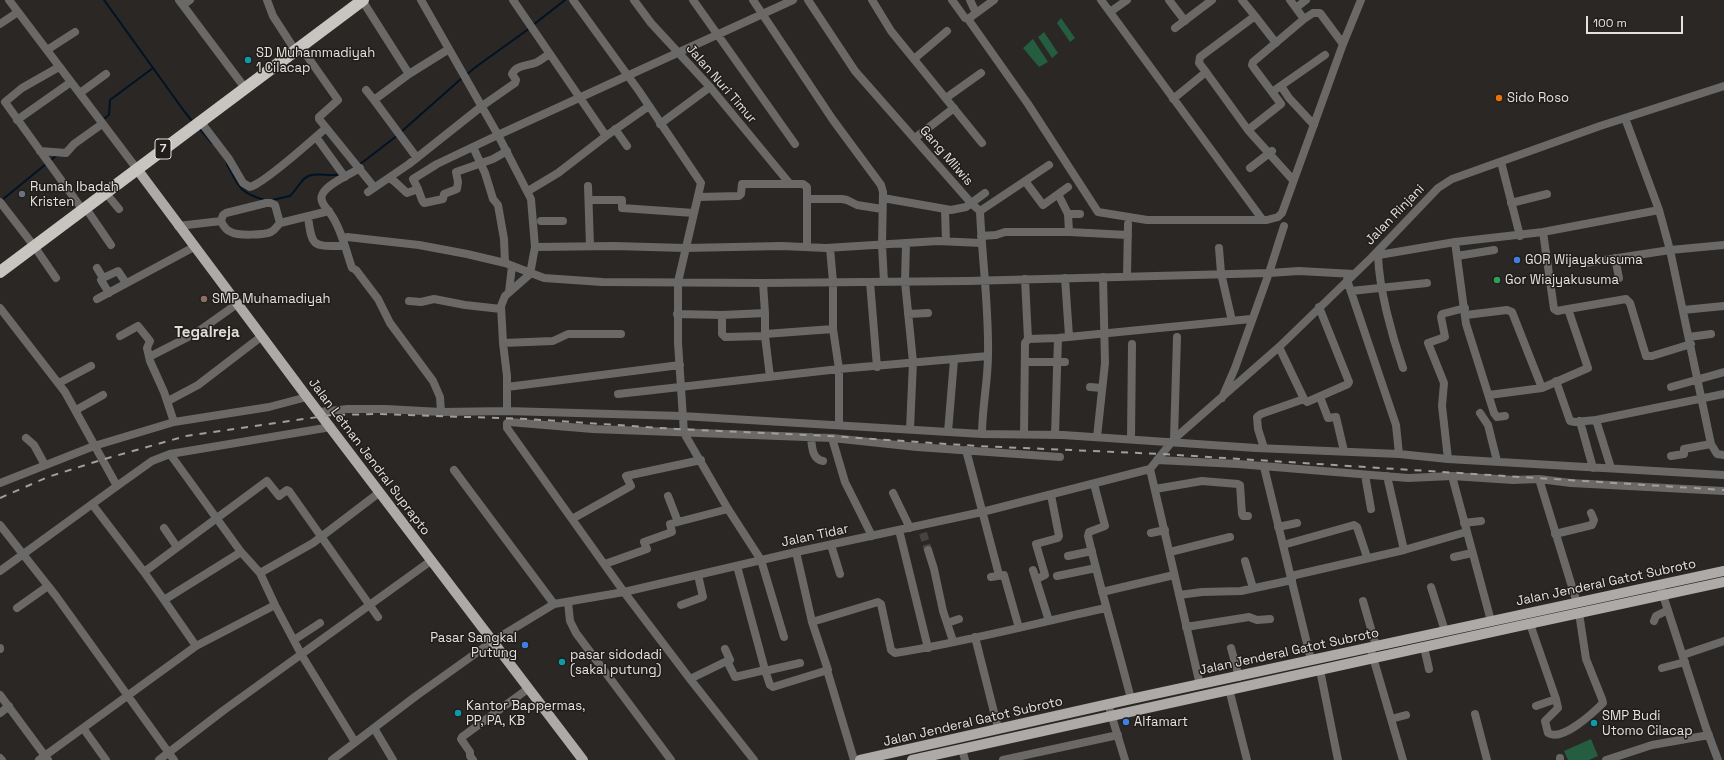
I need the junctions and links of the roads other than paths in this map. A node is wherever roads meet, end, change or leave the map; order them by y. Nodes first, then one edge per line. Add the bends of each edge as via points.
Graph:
1 (9, 0) edge
2 (267, 0) edge
3 (363, 0) edge
4 (421, 0) edge
5 (513, 0) edge
6 (573, 0) edge
7 (634, 0) edge
8 (693, 0) edge
9 (753, 0) edge
10 (793, 0) edge
11 (808, 0) edge
12 (872, 0) edge
13 (952, 0) edge
14 (970, 0) edge
15 (994, 0) edge
16 (1101, 0) edge
17 (1127, 0) edge
18 (1170, 0) edge
19 (1212, 0) edge
20 (1242, 0) edge
21 (1290, 0) edge
22 (1306, 0) edge
23 (1362, 0) edge
24 (184, 2) edge
25 (1296, 8) junction
26 (18, 12) junction
27 (976, 12) junction
28 (1110, 12) junction
29 (763, 14) junction
30 (1255, 16) junction
31 (968, 19) junction
32 (1304, 19) junction
33 (1185, 21) junction
34 (0, 24) edge
35 (1175, 28) dead end
36 (947, 31) dead end
37 (75, 32) dead end
38 (718, 34) junction
39 (1276, 43) junction
40 (1343, 44) junction
41 (298, 48) junction
42 (449, 49) junction
43 (47, 50) junction
44 (678, 52) junction
45 (550, 54) junction
46 (1324, 56) dead end
47 (914, 59) junction
48 (59, 67) junction
49 (1206, 72) junction
50 (981, 73) dead end
51 (106, 74) dead end
52 (409, 74) junction
53 (628, 75) junction
54 (71, 82) junction
55 (1281, 86) junction
56 (1724, 86) edge
57 (710, 87) junction
58 (244, 88) junction
59 (366, 90) dead end
60 (1272, 92) junction
61 (80, 93) junction
62 (579, 98) junction
63 (946, 98) junction
64 (1289, 98) junction
65 (1173, 99) junction
66 (374, 100) junction
67 (1281, 104) junction
68 (482, 106) junction
69 (649, 106) junction
70 (954, 108) junction
71 (1625, 118) junction
72 (17, 120) junction
73 (200, 121) junction
74 (102, 124) junction
75 (660, 124) junction
76 (1314, 126) junction
77 (326, 128) junction
78 (616, 129) junction
79 (1248, 130) junction
80 (498, 135) junction
81 (606, 136) junction
82 (316, 137) junction
83 (914, 138) junction
84 (982, 143) dead end
85 (795, 144) dead end
86 (627, 146) dead end
87 (473, 147) junction
88 (40, 151) junction
89 (507, 152) junction
90 (1271, 152) junction
91 (417, 158) junction
92 (450, 158) junction
93 (480, 162) junction
94 (1501, 162) junction
95 (1049, 165) dead end
96 (358, 167) junction
97 (1250, 168) dead end
98 (137, 169) junction
99 (456, 172) junction
100 (343, 174) junction
101 (389, 178) junction
102 (413, 179) junction
103 (1293, 180) junction
104 (1025, 181) junction
105 (790, 184) junction
106 (399, 186) junction
107 (588, 186) dead end
108 (1068, 187) dead end
109 (418, 189) junction
110 (528, 191) junction
111 (105, 192) junction
112 (985, 193) dead end
113 (1058, 194) junction
114 (1547, 194) dead end
115 (698, 197) junction
116 (883, 198) junction
117 (807, 199) junction
118 (589, 200) junction
119 (0, 202) edge
120 (1511, 202) junction
121 (972, 204) junction
122 (84, 208) junction
123 (119, 209) dead end
124 (882, 209) junction
125 (945, 210) junction
126 (1659, 210) junction
127 (329, 211) junction
128 (980, 211) junction
129 (694, 213) junction
130 (1068, 214) junction
131 (1080, 214) dead end
132 (308, 217) junction
133 (1262, 219) junction
134 (221, 221) junction
135 (563, 221) dead end
136 (537, 222) junction
137 (1128, 224) dead end
138 (278, 225) junction
139 (178, 226) junction
140 (1284, 226) dead end
141 (1068, 232) junction
142 (1543, 232) junction
143 (1128, 235) junction
144 (1520, 236) junction
145 (981, 240) junction
146 (946, 241) junction
147 (906, 242) junction
148 (1455, 242) junction
149 (343, 243) junction
150 (111, 245) dead end
151 (882, 245) junction
152 (1724, 245) edge
153 (34, 246) junction
154 (534, 246) junction
155 (590, 246) junction
156 (194, 247) junction
157 (807, 247) junction
158 (685, 248) junction
159 (830, 248) junction
160 (1219, 248) dead end
161 (1494, 250) dead end
162 (1670, 250) junction
163 (1376, 255) junction
164 (1457, 256) junction
165 (1615, 258) junction
166 (1585, 263) dead end
167 (509, 265) junction
168 (97, 268) dead end
169 (0, 272) edge
170 (1221, 273) junction
171 (1269, 273) junction
172 (530, 274) junction
173 (1354, 274) junction
174 (1127, 276) junction
175 (1103, 277) junction
176 (56, 278) dead end
177 (103, 278) junction
178 (1065, 278) junction
179 (1619, 278) dead end
180 (1025, 279) junction
181 (986, 280) junction
182 (1347, 280) junction
183 (678, 282) junction
184 (833, 282) junction
185 (870, 282) junction
186 (884, 282) junction
187 (905, 282) junction
188 (126, 283) junction
189 (763, 283) junction
190 (1427, 283) dead end
191 (1382, 288) junction
192 (1350, 291) junction
193 (109, 292) junction
194 (509, 292) junction
195 (97, 299) dead end
196 (409, 301) dead end
197 (237, 304) junction
198 (1724, 306) edge
199 (1319, 307) junction
200 (0, 308) edge
201 (501, 309) junction
202 (1568, 309) junction
203 (1683, 310) junction
204 (1465, 311) junction
205 (928, 312) dead end
206 (766, 313) junction
207 (677, 314) junction
208 (908, 314) junction
209 (722, 315) junction
210 (3, 318) edge
211 (1252, 319) junction
212 (1232, 321) junction
213 (833, 329) junction
214 (1104, 332) junction
215 (621, 334) dead end
216 (1711, 334) dead end
217 (765, 335) junction
218 (120, 336) dead end
219 (262, 336) junction
220 (1069, 336) junction
221 (1058, 338) junction
222 (1177, 338) dead end
223 (1028, 339) junction
224 (1690, 340) junction
225 (503, 343) junction
226 (1132, 344) dead end
227 (1279, 347) junction
228 (988, 356) junction
229 (149, 357) junction
230 (954, 360) junction
231 (913, 362) junction
232 (1025, 362) junction
233 (1062, 362) junction
234 (680, 365) junction
235 (91, 366) dead end
236 (877, 366) junction
237 (1403, 368) dead end
238 (839, 369) junction
239 (1724, 372) edge
240 (770, 376) junction
241 (1699, 380) junction
242 (1556, 381) junction
243 (59, 383) junction
244 (507, 387) junction
245 (681, 387) junction
246 (1090, 387) dead end
247 (1671, 387) dead end
248 (1102, 388) junction
249 (1542, 388) junction
250 (618, 394) dead end
251 (1724, 394) edge
252 (103, 395) dead end
253 (1489, 395) junction
254 (307, 397) junction
255 (1320, 397) junction
256 (1222, 398) junction
257 (1702, 398) junction
258 (1304, 399) junction
259 (168, 401) junction
260 (76, 410) junction
261 (508, 411) junction
262 (319, 412) junction
263 (441, 412) junction
264 (1480, 413) dead end
265 (682, 416) junction
266 (1505, 416) dead end
267 (1596, 420) junction
268 (1579, 421) junction
269 (174, 422) junction
270 (839, 425) junction
271 (331, 427) junction
272 (910, 429) junction
273 (948, 432) junction
274 (684, 433) junction
275 (982, 434) junction
276 (1024, 434) junction
277 (1055, 435) junction
278 (1097, 437) junction
279 (26, 438) dead end
280 (811, 438) junction
281 (832, 438) junction
282 (1131, 439) junction
283 (1173, 440) junction
284 (1711, 444) junction
285 (94, 446) junction
286 (1264, 448) junction
287 (966, 450) junction
288 (1344, 451) junction
289 (170, 454) junction
290 (1399, 454) junction
291 (1724, 455) edge
292 (1671, 456) dead end
293 (1060, 457) dead end
294 (1448, 459) junction
295 (701, 460) junction
296 (1157, 460) junction
297 (823, 461) dead end
298 (1497, 461) junction
299 (46, 465) junction
300 (1264, 467) junction
301 (1593, 468) junction
302 (1611, 468) junction
303 (1150, 469) junction
304 (454, 470) dead end
305 (1365, 475) junction
306 (1724, 475) edge
307 (1387, 476) junction
308 (1452, 476) junction
309 (1539, 479) junction
310 (0, 483) edge
311 (1094, 484) junction
312 (117, 486) junction
313 (1155, 489) junction
314 (1724, 491) edge
315 (380, 492) junction
316 (894, 493) dead end
317 (1051, 495) junction
318 (668, 496) dead end
319 (92, 504) junction
320 (728, 509) junction
321 (1371, 509) dead end
322 (982, 512) junction
323 (1591, 513) dead end
324 (1248, 516) dead end
325 (216, 517) junction
326 (572, 519) junction
327 (1481, 521) dead end
328 (678, 522) junction
329 (1297, 523) dead end
330 (0, 524) edge
331 (1278, 526) junction
332 (164, 528) dead end
333 (910, 528) junction
334 (1465, 528) junction
335 (899, 530) junction
336 (1165, 530) junction
337 (1151, 533) dead end
338 (1555, 534) junction
339 (872, 536) junction
340 (321, 537) junction
341 (1230, 537) dead end
342 (831, 545) junction
343 (1283, 545) junction
344 (177, 547) junction
345 (928, 550) tunnel mouth
346 (1404, 550) junction
347 (241, 552) junction
348 (796, 552) junction
349 (1092, 552) junction
350 (1170, 552) junction
351 (1472, 553) junction
352 (24, 554) junction
353 (1068, 556) dead end
354 (1366, 557) junction
355 (1454, 558) dead end
356 (432, 560) junction
357 (761, 560) junction
358 (1246, 560) dead end
359 (605, 564) junction
360 (737, 566) junction
361 (1096, 568) junction
362 (1033, 570) dead end
363 (0, 571) edge
364 (1724, 571) edge
365 (144, 572) junction
366 (260, 573) junction
367 (840, 574) dead end
368 (698, 575) junction
369 (1174, 575) junction
370 (1057, 576) dead end
371 (1291, 578) junction
372 (1036, 579) junction
373 (1724, 582) edge
374 (1660, 585) junction
375 (48, 586) junction
376 (1253, 588) junction
377 (1431, 588) dead end
378 (624, 592) junction
379 (1102, 592) junction
380 (1179, 595) junction
381 (1663, 596) junction
382 (164, 600) junction
383 (1362, 601) dead end
384 (568, 602) junction
385 (554, 604) junction
386 (275, 605) junction
387 (369, 605) junction
388 (681, 605) dead end
389 (17, 608) dead end
390 (1106, 608) junction
391 (1578, 608) junction
392 (1668, 610) junction
393 (378, 617) dead end
394 (960, 619) dead end
395 (1270, 619) dead end
396 (1049, 621) junction
397 (1491, 621) junction
398 (1654, 621) dead end
399 (812, 622) junction
400 (320, 623) dead end
401 (947, 623) junction
402 (1530, 624) junction
403 (1186, 627) junction
404 (1019, 628) junction
405 (1445, 631) junction
406 (784, 637) dead end
407 (975, 637) junction
408 (294, 640) junction
409 (493, 641) junction
410 (953, 641) junction
411 (1724, 641) edge
412 (196, 646) junction
413 (1373, 647) junction
414 (928, 648) junction
415 (1231, 648) dead end
416 (1424, 648) junction
417 (725, 649) dead end
418 (301, 654) junction
419 (1373, 658) junction
420 (1684, 658) junction
421 (1312, 660) junction
422 (727, 662) junction
423 (800, 663) dead end
424 (1662, 668) dead end
425 (765, 670) junction
426 (827, 670) junction
427 (1320, 670) junction
428 (1429, 670) dead end
429 (1239, 676) junction
430 (690, 679) junction
431 (1200, 685) junction
432 (529, 688) junction
433 (1229, 689) junction
434 (0, 695) edge
435 (128, 695) junction
436 (1131, 699) junction
437 (1556, 699) junction
438 (1108, 704) junction
439 (9, 706) junction
440 (1536, 706) dead end
441 (0, 713) edge
442 (1475, 714) dead end
443 (1406, 715) dead end
444 (1111, 717) junction
445 (1391, 719) junction
446 (83, 728) junction
447 (374, 728) junction
448 (998, 728) junction
449 (1118, 735) junction
450 (1709, 735) junction
451 (959, 737) junction
452 (355, 742) junction
453 (962, 749) junction
454 (168, 752) junction
455 (44, 758) edge
456 (106, 760) edge
457 (158, 760) edge
458 (174, 760) edge
459 (332, 760) edge
460 (393, 760) edge
461 (473, 760) edge
462 (583, 760) edge
463 (671, 760) edge
464 (754, 760) edge
465 (854, 760) edge
466 (860, 760) edge
467 (912, 760) edge
468 (965, 760) edge
469 (1003, 760) edge
470 (1125, 760) edge
471 (1248, 760) edge
472 (1338, 760) edge
473 (1403, 760) edge
474 (1487, 760) edge
475 (1606, 760) edge
476 (1718, 760) edge

1 - 26 street
2 - 41 street via 273,16
3 - 41 highway, 7
3 - 52 street
4 - 42 street
5 - 45 street
6 - 53 street
7 - 44 street, Jalan Nuri Timur
8 - 38 street
9 - 29 street
10 - 29 street
11 - 83 street, Gang Mliwis via 855,70
12 - 47 street via 891,31
13 - 31 street
14 - 27 street
15 - 27 street
16 - 28 street
17 - 28 street
18 - 33 street
19 - 33 street
20 - 30 street
21 - 25 street
22 - 25 street
23 - 40 street
24 - 58 street
25 - 32 street
26 - 34 street
26 - 43 street
27 - 31 street
28 - 65 street
29 - 38 street
29 - 116 street via 833,120 881,185
30 - 39 street
30 - 49 street via 1200,57 1199,63
31 - 133 street via 1041,123 1098,212 1147,220
32 - 39 street
32 - 40 street via 1313,13 1320,14
33 - 35 street
36 - 47 street
37 - 43 street
38 - 44 street
38 - 85 street
39 - 60 street via 1252,65
40 - 76 street
41 - 58 highway, 7
41 - 77 street via 338,100 319,117
42 - 52 street
42 - 68 street
43 - 48 street
44 - 53 street
44 - 57 street, Jalan Nuri Timur
45 - 62 street
45 - 68 street via 513,72 515,83
46 - 55 street
47 - 63 street
48 - 54 street
48 - 72 street via 6,100
49 - 65 street
49 - 79 street
50 - 63 street
51 - 61 street
52 - 66 street
53 - 62 street
53 - 69 street
54 - 61 street
54 - 72 street
55 - 60 street
55 - 64 street
56 - 71 street, Jalan Rinjani
57 - 75 street
57 - 105 street, Jalan Nuri Timur
58 - 73 highway, 7
59 - 66 street
60 - 67 street
61 - 74 street
62 - 80 street
62 - 81 street
63 - 70 street
64 - 67 street
64 - 76 street
65 - 133 street
66 - 91 street
67 - 79 street
68 - 80 street
68 - 91 street
69 - 75 street
69 - 78 street
70 - 83 street
70 - 84 street
71 - 94 street, Jalan Rinjani
71 - 126 street
72 - 88 street
73 - 82 street via 243,183 250,187 264,179
73 - 98 highway, 7
74 - 88 street via 66,153
74 - 98 street
75 - 115 street via 700,183
76 - 103 street
77 - 82 street
77 - 96 street
78 - 81 street
78 - 86 street
79 - 90 street
80 - 87 street
80 - 89 street
81 - 110 street via 558,173
82 - 100 street
83 - 121 street, Gang Mliwis
87 - 92 street
87 - 93 street
88 - 122 street
89 - 93 street
89 - 110 street
90 - 97 street
90 - 103 street
91 - 101 street
92 - 99 street
92 - 102 street
93 - 99 street
93 - 167 street via 498,207
94 - 120 street
94 - 163 street, Jalan Rinjani via 1452,179 1438,188
95 - 104 street
96 - 100 street
96 - 101 street via 371,189
98 - 111 highway, 7
98 - 139 main road, Jalan Letnan Jendral Suprapto
99 - 109 street via 457,189 444,194 443,199 424,203
100 - 127 street via 322,195 323,205
101 - 106 street
102 - 106 street
102 - 109 street
103 - 133 street via 1282,213 1273,219
104 - 113 street via 1043,205
104 - 128 street
105 - 115 street via 742,184 740,196
105 - 117 street via 807,187
106 - 109 street via 407,193
107 - 118 street
108 - 113 street
110 - 136 street
111 - 122 highway, 7
111 - 123 street
112 - 121 street
113 - 130 street
114 - 120 street
115 - 129 street
116 - 124 street
116 - 125 street
117 - 124 street via 845,199 857,205
117 - 157 street
118 - 129 street via 622,200 622,208
118 - 155 street
119 - 153 street
120 - 144 street
121 - 125 street via 960,209
121 - 128 street, Gang Mliwis
122 - 150 street
122 - 153 highway, 7
124 - 151 street
125 - 146 street
126 - 142 street
126 - 162 street
127 - 132 street
127 - 149 street
128 - 145 street
129 - 158 street
130 - 131 street
130 - 141 street
132 - 138 street
132 - 149 street via 314,243 326,246
134 - 138 street via 225,228 235,234 266,233
134 - 138 street via 226,213 271,203 275,205
134 - 139 street
135 - 136 street
136 - 154 street
137 - 143 street
139 - 156 main road, Jalan Letnan Jendral Suprapto
140 - 171 street
141 - 143 street
141 - 145 street via 1005,232
142 - 144 street
142 - 202 street via 1554,309
143 - 174 street
144 - 148 street
145 - 146 street
145 - 181 street
146 - 147 street
147 - 151 street
147 - 187 street
148 - 163 street
148 - 164 street
149 - 167 street via 347,237 419,245
149 - 263 street via 352,268 378,299 390,323 433,381 440,397
151 - 159 street
151 - 186 street
152 - 162 street
153 - 169 highway, 7
153 - 176 street
154 - 155 street
154 - 172 street
155 - 158 street
156 - 188 street
156 - 197 main road, Jalan Letnan Jendral Suprapto
157 - 158 street
157 - 159 street
158 - 183 street
159 - 184 street
160 - 170 street
161 - 164 street
162 - 165 street
162 - 203 street
163 - 173 street, Jalan Rinjani
163 - 191 street
164 - 204 street
165 - 166 street
165 - 179 street
167 - 172 street
167 - 194 street
168 - 177 street
170 - 171 street
170 - 174 street
170 - 212 street
171 - 173 street via 1294,271
171 - 211 street
172 - 183 street via 550,279 602,282
172 - 194 street
173 - 182 street, Jalan Rinjani
174 - 175 street
175 - 178 street
175 - 214 street
177 - 188 street via 118,271
177 - 193 street via 101,280
178 - 180 street
178 - 220 street
180 - 181 street
180 - 223 street
181 - 187 street
181 - 228 street
182 - 192 street
182 - 199 street, Jalan Rinjani
183 - 189 street
183 - 207 street
184 - 185 street
184 - 189 street
184 - 213 street
185 - 186 street
185 - 236 street
186 - 187 street
187 - 208 street
188 - 193 street
189 - 206 street
190 - 191 street
191 - 192 street
191 - 237 street via 1392,334
192 - 290 street via 1396,425
193 - 195 street
194 - 201 street via 503,300
196 - 201 street via 434,299
197 - 219 main road, Jalan Letnan Jendral Suprapto
197 - 229 street via 196,332
198 - 203 street
199 - 227 street, Jalan Rinjani
199 - 255 street via 1349,382
200 - 210 street
201 - 225 street
202 - 224 street via 1626,298 1630,303 1646,356 1652,356
202 - 242 street via 1588,368
203 - 224 street
204 - 249 street via 1512,312
204 - 253 street via 1466,324
204 - 294 street via 1442,314 1445,337 1428,343 1444,383 1442,406
205 - 208 street
206 - 209 street
206 - 217 street
207 - 209 street
207 - 234 street
208 - 231 street
209 - 217 street via 722,334 725,337
210 - 243 street
211 - 212 street
211 - 256 street
212 - 214 street
213 - 217 street
213 - 238 street
214 - 220 street
214 - 248 street
215 - 225 street via 568,334 553,341
216 - 224 street
217 - 240 street
218 - 229 street via 138,326 150,341 147,348
219 - 254 main road, Jalan Letnan Jendral Suprapto
219 - 259 street via 198,385
220 - 221 street
221 - 223 street
221 - 233 street
222 - 283 street
223 - 232 street via 1025,343
224 - 241 street
225 - 244 street
226 - 282 street
227 - 256 street, Jalan Rinjani
227 - 258 street
228 - 230 street
228 - 275 street
229 - 259 street
230 - 231 street
230 - 273 street
231 - 236 street
231 - 272 street
232 - 233 street
232 - 276 street
233 - 277 street
234 - 244 street
234 - 245 street
235 - 243 street
236 - 238 street
238 - 240 street
238 - 270 street
239 - 241 street
240 - 245 street
241 - 247 street
241 - 257 street
242 - 249 street
242 - 268 street via 1570,421
243 - 260 street
244 - 261 street
245 - 250 street
245 - 265 street
246 - 248 street
248 - 278 street
249 - 253 street
251 - 257 street
252 - 260 street
253 - 266 street via 1497,417
254 - 262 main road, Jalan Letnan Jendral Suprapto
254 - 269 street via 269,407
255 - 258 street via 1308,402
255 - 288 street via 1328,418 1336,417
256 - 283 street, Jalan Rinjani
257 - 267 street
257 - 284 street
258 - 286 street via 1257,417
259 - 269 street
260 - 285 street
261 - 263 street
261 - 265 street
262 - 263 street via 348,409
262 - 271 main road, Jalan Letnan Jendral Suprapto
264 - 298 street via 1488,425
265 - 270 street
265 - 274 street
267 - 268 street
267 - 302 street
268 - 301 street
269 - 285 street
270 - 272 street
271 - 289 street
271 - 315 main road, Jalan Letnan Jendral Suprapto
272 - 273 street
273 - 275 street
274 - 280 street
274 - 295 street
274 - 326 street via 509,422 507,428
275 - 276 street
276 - 277 street
277 - 278 street
278 - 282 street
279 - 299 street via 34,445
280 - 281 street
280 - 297 street via 814,453
281 - 287 street
281 - 339 street via 845,482
282 - 283 street
283 - 286 street
283 - 296 street, Jalan Rinjani
284 - 291 street via 1716,454
284 - 292 street via 1684,449 1684,454
285 - 299 street
285 - 312 street
286 - 288 street
287 - 293 street
287 - 322 street
288 - 290 street
289 - 312 street via 152,461
289 - 325 street
290 - 294 street
294 - 298 street
295 - 320 street
295 - 326 street via 626,476 631,486
296 - 300 street
296 - 303 street, Jalan Rinjani
298 - 301 street
299 - 310 street
300 - 305 street
300 - 331 street
301 - 302 street
302 - 306 street
303 - 311 street, Jalan Tidar
303 - 313 street
304 - 385 street
305 - 307 street
305 - 321 street
307 - 308 street
307 - 346 street
308 - 309 street
308 - 334 street
309 - 314 street
309 - 338 street
311 - 317 street, Jalan Tidar
311 - 349 street via 1105,526 1088,533
312 - 319 street
313 - 324 street via 1202,481 1238,484 1242,514
313 - 336 street
315 - 340 street
315 - 356 main road, Jalan Letnan Jendral Suprapto
316 - 333 street
317 - 322 street, Jalan Tidar
317 - 372 street via 1059,536 1036,544 1046,575
318 - 328 street
319 - 352 street
319 - 365 street
320 - 328 street
320 - 357 street
322 - 333 street, Jalan Tidar via 922,529
322 - 404 street via 995,576 1004,576
323 - 338 street via 1594,520 1592,525
325 - 340 street via 266,481 279,496 289,491
325 - 344 street
325 - 347 street
326 - 359 street
327 - 334 street
328 - 359 street via 670,524 672,532 644,542 647,549
329 - 331 street
330 - 352 street
331 - 343 street
332 - 344 street
333 - 335 street, Jalan Tidar
334 - 346 street
334 - 351 street
335 - 339 street, Jalan Tidar
335 - 414 street
336 - 337 street
336 - 350 street
338 - 391 street
339 - 342 street, Jalan Tidar
340 - 366 street
340 - 387 street
341 - 350 street
342 - 348 street, Jalan Tidar
342 - 367 street
343 - 354 street via 1354,525 1357,527
343 - 371 street
344 - 365 street
345 - 401 street
346 - 354 street
347 - 366 street
347 - 382 street
348 - 357 street, Jalan Tidar
348 - 399 street
349 - 353 street
349 - 361 street
350 - 369 street
351 - 355 street
351 - 397 street
352 - 363 street
352 - 375 street
354 - 371 street
356 - 387 street
356 - 409 main road, Jalan Letnan Jendral Suprapto
357 - 360 street, Jalan Tidar
357 - 406 street
358 - 376 street
359 - 378 street
360 - 368 street, Jalan Tidar
360 - 425 street
361 - 370 street
361 - 379 street
362 - 372 street
364 - 374 main road, Jalan Jenderal Gatot Subroto
365 - 382 street
366 - 386 street
368 - 378 street, Jalan Tidar
368 - 388 street via 703,598
369 - 379 street
369 - 380 street
371 - 376 street
371 - 421 street
372 - 396 street
373 - 381 main road, Jalan Jenderal Gatot Subroto
374 - 381 street
374 - 391 main road, Jalan Jenderal Gatot Subroto
375 - 389 street
375 - 435 street
376 - 380 street via 1232,592
377 - 405 street
378 - 384 street, Jalan Tidar
378 - 430 street
379 - 390 street
380 - 403 street
381 - 391 main road, Jalan Jenderal Gatot Subroto
381 - 392 street
382 - 412 street
383 - 413 street
384 - 385 street, Jalan Tidar
384 - 463 street via 570,621 576,633
385 - 409 street, Jalan Tidar
386 - 408 street
386 - 412 street
387 - 393 street
387 - 418 street
390 - 396 street
390 - 436 street
391 - 397 main road, Jalan Jenderal Gatot Subroto
391 - 402 main road, Jalan Jenderal Gatot Subroto
391 - 437 street via 1586,659 1603,704 1574,728 1551,734 1546,728 1545,721 1558,708
392 - 398 street via 1656,616
392 - 420 street
394 - 401 street
395 - 403 street via 1257,620 1249,616
396 - 404 street
397 - 405 main road, Jalan Jenderal Gatot Subroto
399 - 414 street via 878,602 881,604 893,652
399 - 426 street
400 - 408 street
401 - 410 street
402 - 416 main road, Jalan Jenderal Gatot Subroto
402 - 437 street
403 - 431 street
404 - 407 street
405 - 413 main road, Jalan Jenderal Gatot Subroto
407 - 410 street
407 - 448 street
408 - 418 street
409 - 432 main road, Jalan Letnan Jendral Suprapto
409 - 447 street, Jalan Tidar
410 - 414 street
411 - 420 street
412 - 435 street
413 - 419 street
413 - 421 main road, Jalan Jenderal Gatot Subroto
415 - 429 street
416 - 419 main road, Jalan Jenderal Gatot Subroto
416 - 428 street
417 - 422 street via 730,660
418 - 452 street
418 - 454 street
419 - 427 main road, Jalan Jenderal Gatot Subroto
419 - 445 street
420 - 424 street
420 - 450 street
421 - 429 main road, Jalan Jenderal Gatot Subroto
422 - 425 street via 735,677
422 - 430 street
423 - 425 street
425 - 426 street via 773,687
426 - 465 street
427 - 433 main road, Jalan Jenderal Gatot Subroto
427 - 472 street
429 - 431 main road, Jalan Jenderal Gatot Subroto
430 - 464 street
431 - 436 main road, Jalan Jenderal Gatot Subroto
432 - 461 street via 462,736 461,739
432 - 462 main road, Jalan Letnan Jendral Suprapto
433 - 444 main road, Jalan Jenderal Gatot Subroto
433 - 471 street
434 - 439 street
435 - 446 street
435 - 454 street
436 - 438 main road, Jalan Jenderal Gatot Subroto
437 - 440 street
438 - 444 street
438 - 448 main road, Jalan Jenderal Gatot Subroto
439 - 441 street
439 - 455 street
442 - 474 street
443 - 445 street
444 - 449 street
444 - 453 main road, Jalan Jenderal Gatot Subroto
445 - 473 street
446 - 455 street
446 - 456 street
447 - 452 street, Jalan Tidar
447 - 460 street
448 - 451 main road, Jalan Jenderal Gatot Subroto
449 - 469 street
449 - 470 street
450 - 475 street via 1652,745
450 - 476 street
451 - 453 main road
451 - 466 main road, Jalan Jenderal Gatot Subroto
452 - 459 street, Jalan Tidar
453 - 467 main road, Jalan Jenderal Gatot Subroto
453 - 468 street
454 - 457 street
454 - 458 street

